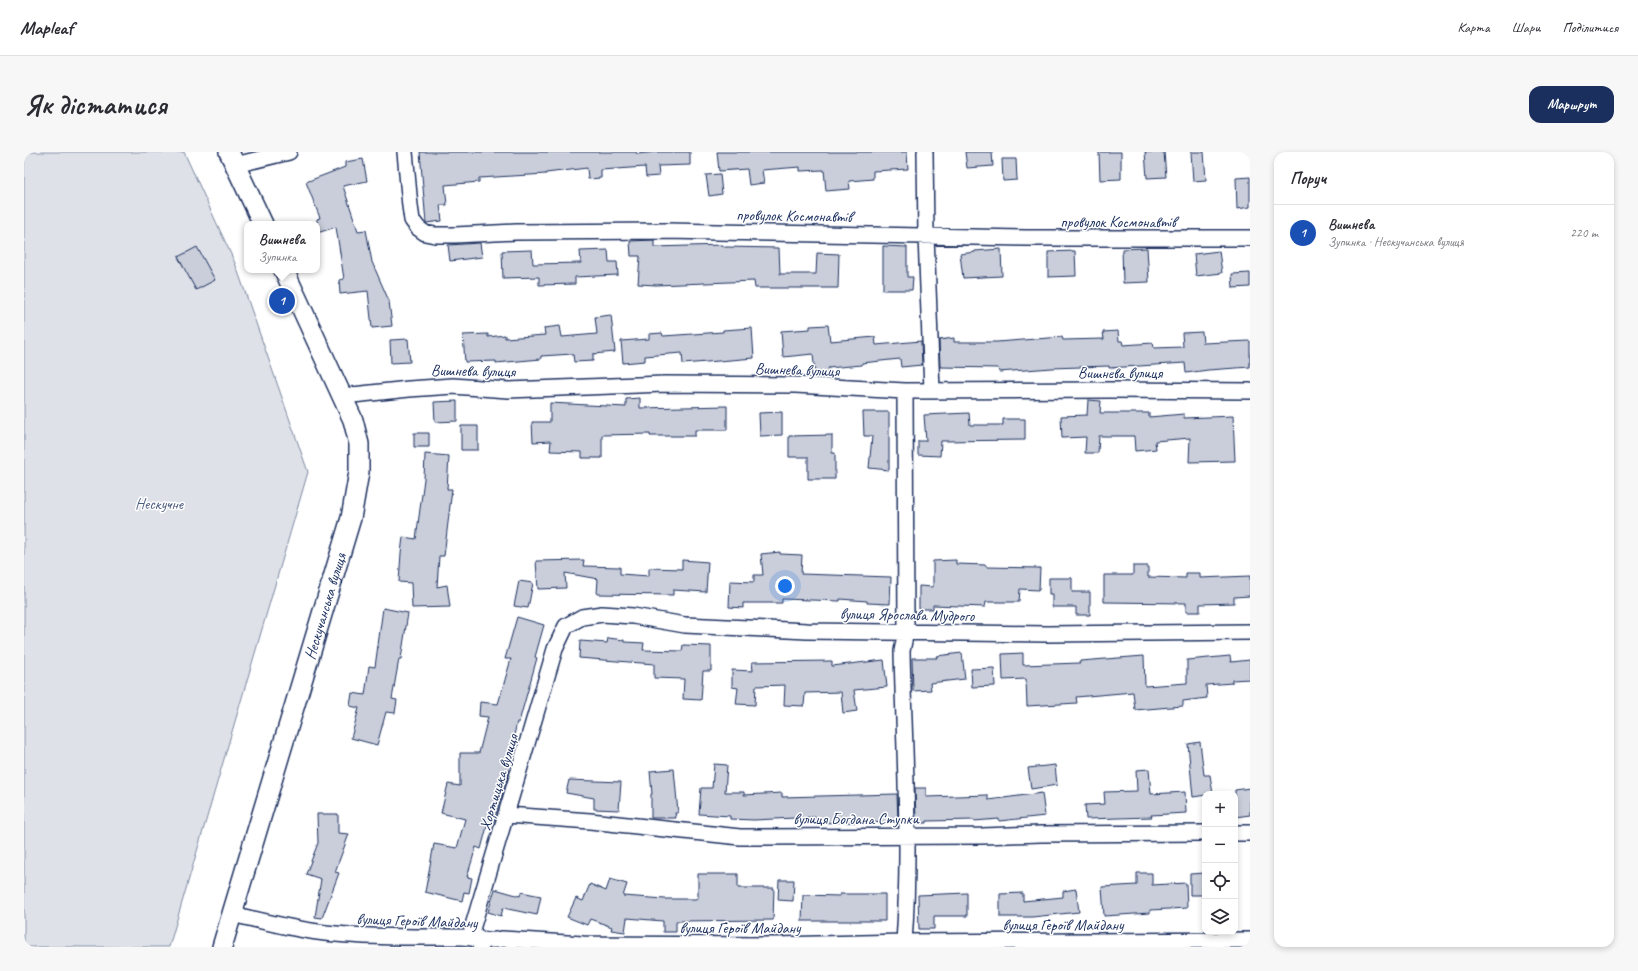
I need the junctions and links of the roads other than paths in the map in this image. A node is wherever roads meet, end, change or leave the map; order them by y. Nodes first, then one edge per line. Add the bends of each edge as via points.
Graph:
1 (289, 152) edge
2 (405, 152) edge
3 (925, 152) edge
4 (232, 159) edge
5 (262, 221) edge
6 (926, 236) junction
7 (1250, 238) edge
8 (285, 273) edge
9 (932, 390) junction
10 (905, 391) junction
11 (1250, 391) edge
12 (343, 396) junction
13 (566, 626) joint
14 (906, 631) junction
15 (1250, 632) edge
16 (507, 815) junction
17 (1202, 833) edge
18 (1238, 833) edge
19 (1250, 833) edge
20 (907, 836) junction
21 (232, 914) junction
22 (1250, 940) edge
23 (904, 942) junction
24 (479, 943) edge
25 (222, 947) edge

1 - 4 street
2 - 6 street, провулок Космонавтів via 412,220 421,231 434,235 666,231
3 - 6 street
4 - 5 street
6 - 7 street, провулок Космонавтів
6 - 9 street
8 - 12 street, Нескучанська вулиця
9 - 10 street, Вишнева вулиця
9 - 11 street, Вишнева вулиця
10 - 12 street, Вишнева вулиця via 795,385 664,384 508,390 453,386
10 - 14 street
12 - 21 street, Нескучанська вулиця via 359,444 359,472 351,518
13 - 14 street, вулиця Ярослава Мудрого via 582,617 602,614 685,625 807,631
13 - 16 street, Хортицька вулиця via 555,649
14 - 15 street, вулиця Ярослава Мудрого via 1047,634
14 - 20 street via 902,651
16 - 20 street, вулиця Богдана Ступки via 740,836
16 - 24 street, Хортицька вулиця via 472,929
17 - 20 street, вулиця Богдана Ступки
18 - 19 street
20 - 23 street
21 - 24 street, вулиця Героїв Майдану via 335,934 386,938 463,937
21 - 25 street, Нескучанська вулиця
22 - 23 street, вулиця Героїв Майдану
23 - 24 street, вулиця Героїв Майдану via 776,945 583,944 502,939

